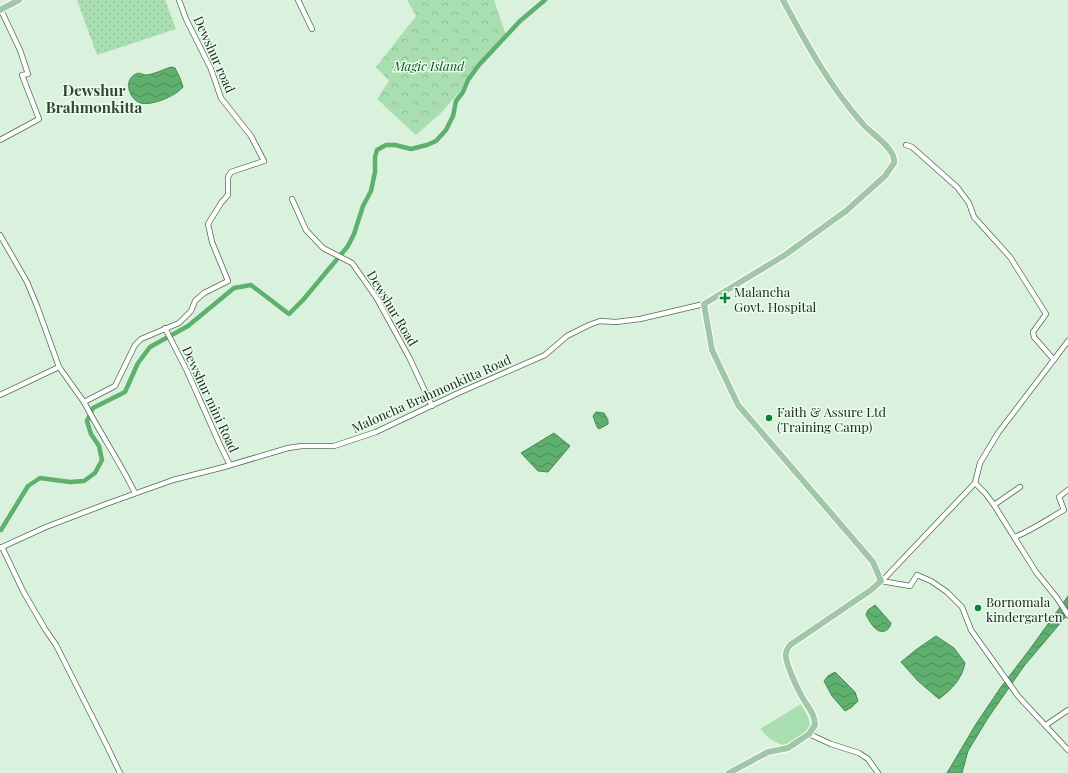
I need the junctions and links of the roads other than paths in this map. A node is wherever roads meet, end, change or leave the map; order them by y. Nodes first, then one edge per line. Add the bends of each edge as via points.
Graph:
1 (19, 0) edge
2 (179, 0) edge
3 (298, 0) edge
4 (783, 0) edge
5 (0, 10) edge
6 (312, 29) dead end
7 (0, 140) edge
8 (906, 145) dead end
9 (292, 199) dead end
10 (0, 236) edge
11 (704, 304) junction
12 (166, 328) junction
13 (1068, 341) edge
14 (1054, 360) junction
15 (59, 368) junction
16 (0, 395) edge
17 (84, 402) junction
18 (432, 406) junction
19 (230, 465) junction
20 (975, 483) junction
21 (1020, 486) dead end
22 (1068, 490) edge
23 (135, 493) junction
24 (994, 505) junction
25 (1015, 537) junction
26 (1, 548) edge
27 (881, 581) junction
28 (1068, 615) edge
29 (1068, 710) edge
30 (1046, 725) junction
31 (809, 734) junction
32 (1068, 750) edge
33 (120, 773) edge
34 (729, 773) edge
35 (878, 773) edge

1 - 5 main road
2 - 12 street, Dewshur road via 211,69 221,98 251,136 264,161 231,172 228,177 228,195 208,224 212,242 228,281 204,293 179,323
3 - 6 street
4 - 11 main road via 806,43 842,98 893,155 894,163 885,176 846,211 784,254
5 - 7 street via 22,56 28,74 22,75 39,119
8 - 14 street via 912,147 957,187 969,203 974,217 1010,257 1046,314 1033,332 1034,337
9 - 18 street, Dewshur Road via 306,230 323,248 352,263 376,297
10 - 15 street via 27,282
11 - 18 street, Maloncha Brahmonkitta Road via 640,319 589,324 568,336 546,355
11 - 27 main road via 712,350 738,405 873,562
12 - 17 street via 141,339 135,345 115,386
12 - 19 street, Dewshur mini Road
13 - 14 street
14 - 20 street via 998,433 980,463
15 - 16 street
15 - 17 street
17 - 23 street
18 - 19 street, Maloncha Brahmonkitta Road via 376,432 334,446 288,448
19 - 23 street, Maloncha Brahmonkitta Road
20 - 24 street
20 - 27 street
21 - 24 street
22 - 25 street via 1059,497 1064,510
23 - 26 street, Maloncha Brahmonkitta Road via 46,527
24 - 25 street
25 - 28 street via 1036,572
26 - 33 street via 22,591 56,645
27 - 30 street via 910,586 917,575 947,592 962,607 972,630 1018,696
27 - 31 main road via 787,649 785,656 800,694 815,718 815,725
29 - 30 street
30 - 32 street
31 - 34 main road via 788,748 768,752
31 - 35 street via 859,753 868,759

